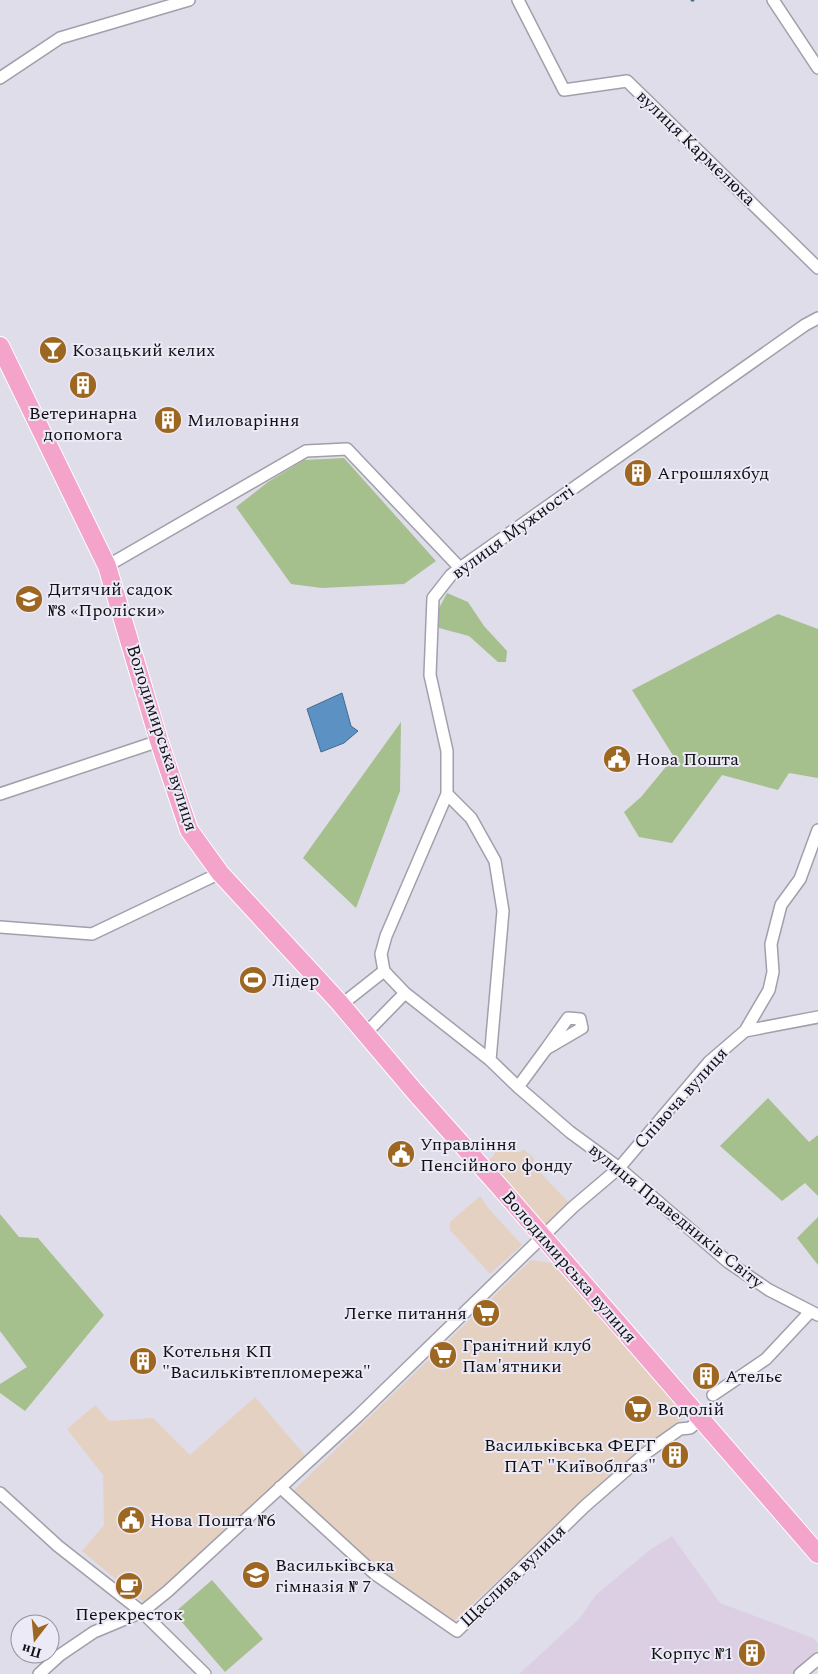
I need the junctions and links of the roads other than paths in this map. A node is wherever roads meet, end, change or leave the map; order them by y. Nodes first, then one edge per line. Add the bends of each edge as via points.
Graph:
1 (189, 0) edge
2 (518, 0) edge
3 (773, 0) edge
4 (146, 6) edge
5 (818, 68) edge
6 (0, 78) edge
7 (818, 268) edge
8 (818, 318) edge
9 (2, 353) edge
10 (107, 566) junction
11 (460, 568) junction
12 (159, 740) junction
13 (0, 794) edge
14 (447, 794) junction
15 (818, 830) edge
16 (220, 873) junction
17 (0, 927) edge
18 (384, 971) junction
19 (405, 994) junction
20 (341, 1005) junction
21 (818, 1017) edge
22 (745, 1031) junction
23 (366, 1034) junction
24 (546, 1049) dead end
25 (490, 1060) junction
26 (518, 1087) junction
27 (619, 1168) junction
28 (542, 1238) junction
29 (814, 1314) edge
30 (713, 1396) dead end
31 (701, 1419) junction
32 (280, 1487) junction
33 (0, 1493) edge
34 (818, 1554) edge
35 (142, 1612) junction
36 (818, 1659) edge
37 (39, 1674) edge
38 (205, 1674) edge
39 (800, 1674) edge

1 - 4 street
2 - 7 street, вулиця Кармелюка via 564,90 627,81
3 - 5 street
4 - 6 street via 60,38
8 - 11 street, вулиця Мужності
9 - 10 main road, Володимирська вулиця
10 - 11 street via 306,451 347,449
10 - 12 main road, Володимирська вулиця
11 - 14 street, вулиця Мужності via 433,598 430,675 447,752
12 - 13 street
12 - 16 main road, Володимирська вулиця via 189,830
14 - 18 street, вулиця Мужності via 386,936 381,954
14 - 25 street via 472,818 495,861 503,912
15 - 22 street via 800,879 781,905 771,944 773,972 768,990
16 - 17 street via 92,934
16 - 20 main road, Володимирська вулиця
18 - 19 street, вулиця Праведників Світу
18 - 20 street
19 - 23 street
19 - 25 street, вулиця Праведників Світу
20 - 23 main road, Володимирська вулиця
21 - 22 street, Співоча вулиця
22 - 27 street, Співоча вулиця via 709,1062
23 - 28 main road, Володимирська вулиця
24 - 26 street
25 - 26 street, вулиця Праведників Світу
26 - 27 street, вулиця Праведників Світу via 570,1132
27 - 28 street, Співоча вулиця
27 - 29 street, вулиця Праведників Світу via 728,1262 769,1290
28 - 31 main road, Володимирська вулиця
28 - 32 street
29 - 30 street via 766,1359
31 - 32 street, Щаслива вулиця via 690,1428 680,1429 646,1453 585,1506 456,1631 375,1574
31 - 34 main road, Володимирська вулиця
32 - 35 street
33 - 35 street via 58,1546
35 - 37 street via 94,1632
35 - 38 street
36 - 39 street

